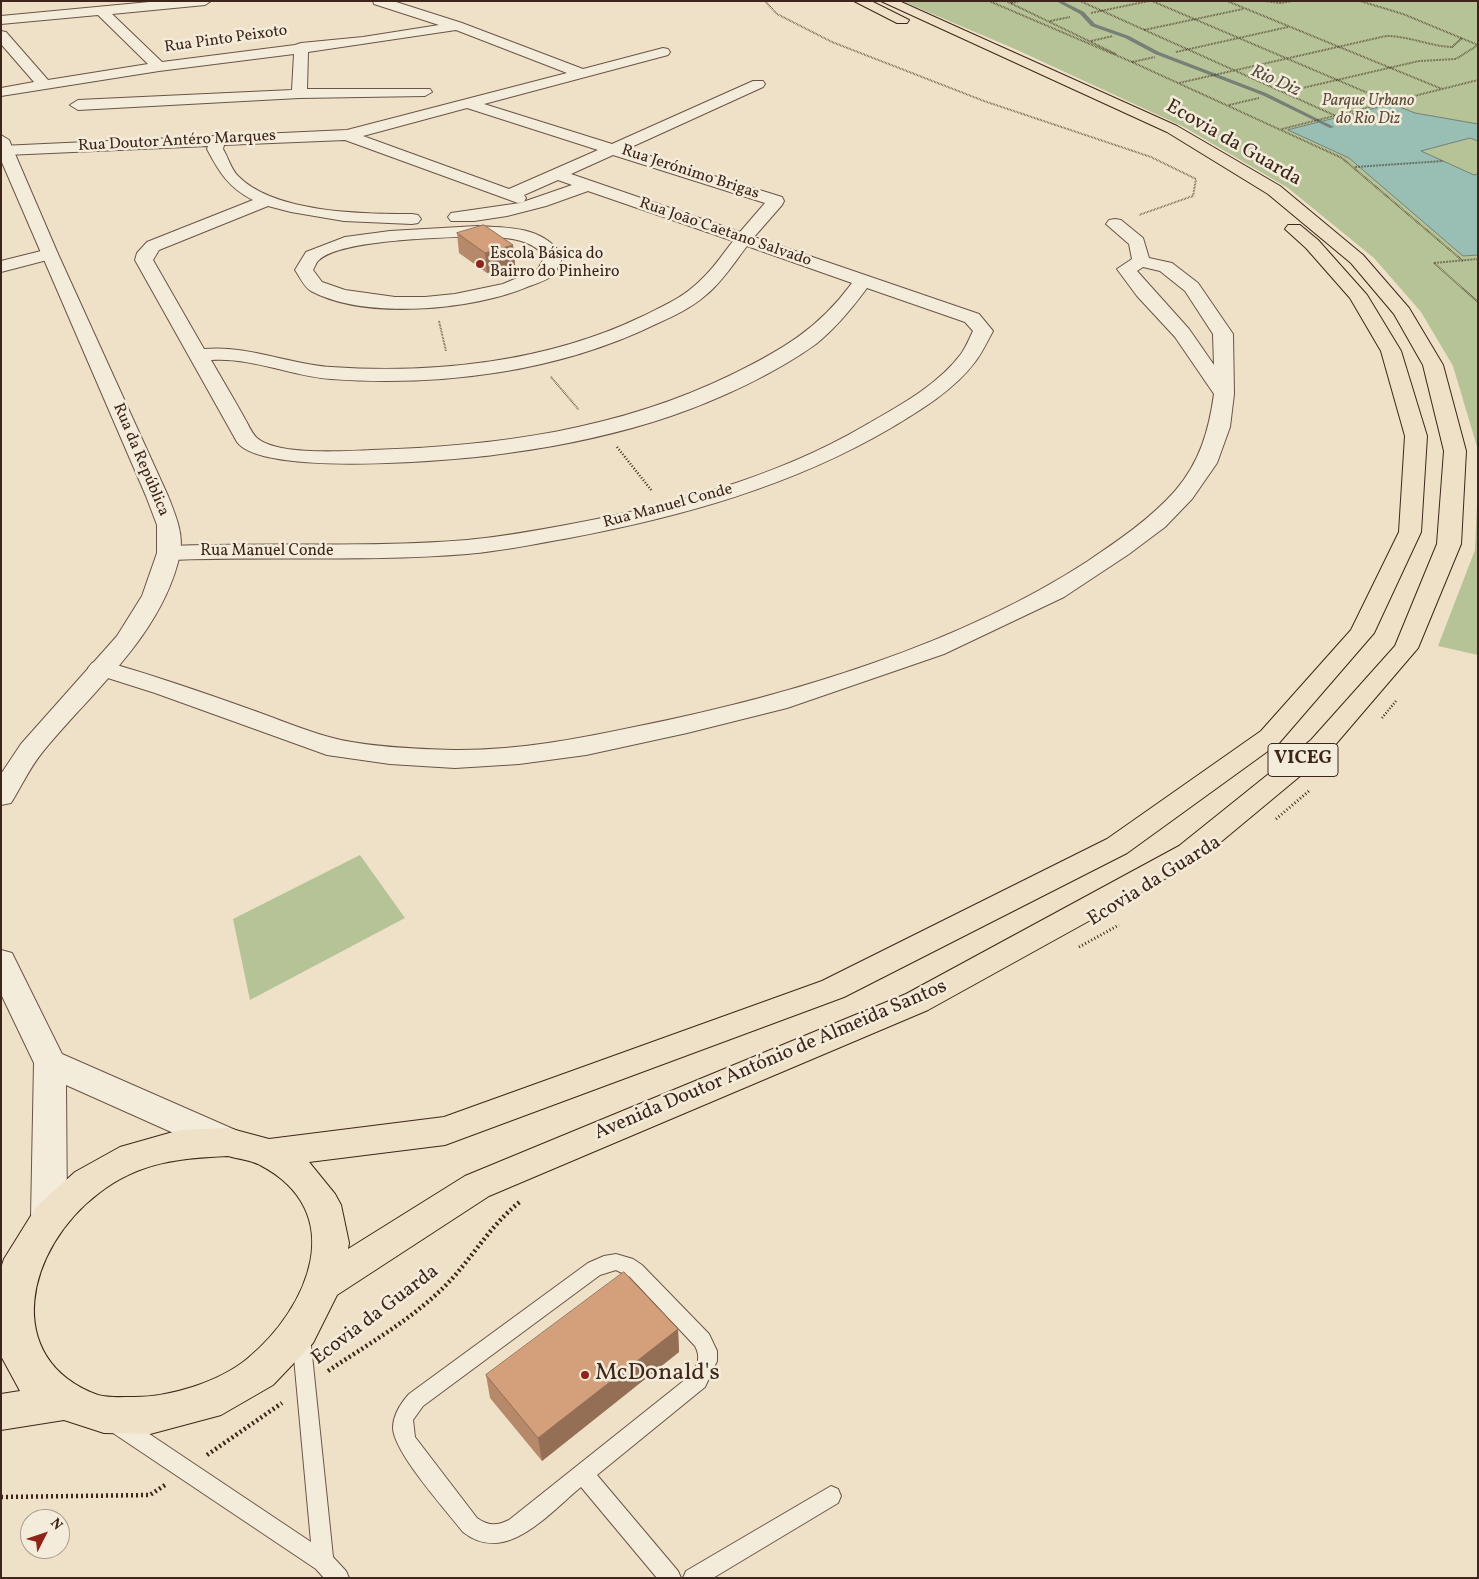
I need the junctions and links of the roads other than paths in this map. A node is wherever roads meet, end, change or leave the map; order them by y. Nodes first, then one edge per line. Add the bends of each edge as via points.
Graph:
1 (205, 1) edge
2 (380, 1) edge
3 (860, 1) edge
4 (887, 1) edge
5 (115, 5) edge
6 (100, 10) junction
7 (1, 20) edge
8 (457, 26) junction
9 (1, 35) edge
10 (301, 47) junction
11 (663, 52) dead end
12 (159, 67) junction
13 (581, 73) junction
14 (758, 84) dead end
15 (44, 86) junction
16 (1, 92) edge
17 (425, 92) dead end
18 (300, 94) junction
19 (235, 99) junction
20 (467, 103) junction
21 (78, 106) dead end
22 (347, 135) junction
23 (222, 141) junction
24 (4, 145) edge
25 (613, 148) junction
26 (557, 174) junction
27 (587, 185) junction
28 (510, 195) junction
29 (265, 201) junction
30 (534, 204) junction
31 (475, 224) junction
32 (1115, 224) road end
33 (390, 228) junction
34 (744, 239) junction
35 (49, 254) junction
36 (1141, 261) junction
37 (1, 267) edge
38 (863, 280) junction
39 (198, 355) junction
40 (1224, 394) junction
41 (169, 553) junction
42 (101, 668) junction
43 (1, 796) edge
44 (1, 961) edge
45 (50, 1063) junction
46 (228, 1142) junction
47 (269, 1153) junction
48 (49, 1217) junction
49 (11, 1266) edge
50 (324, 1284) junction
51 (300, 1331) junction
52 (64, 1402) junction
53 (1, 1412) edge
54 (104, 1415) junction
55 (583, 1474) junction
56 (831, 1496) dead end
57 (323, 1562) junction
58 (339, 1578) edge
59 (670, 1578) edge
60 (693, 1578) edge

1 - 5 street
2 - 8 street
3 - 47 highway, VICEG via 1055,87 1194,158 1268,208 1312,244 1358,295 1391,351 1416,436 1410,532 1362,633 1270,737 1116,846 833,989 445,1131
4 - 50 highway, Avenida Doutor António de Almeida Santos / VICEG via 1172,129 1274,190 1357,259 1402,312 1433,365 1455,451 1449,544 1406,648 1320,746 1189,853 917,1002 478,1186
5 - 6 street
6 - 7 street
6 - 12 street
8 - 10 street, Rua Pinto Peixoto
8 - 13 street
9 - 15 street
10 - 12 street, Rua Pinto Peixoto
10 - 18 street
11 - 13 street
12 - 15 street, Rua Pinto Peixoto
13 - 20 street
14 - 25 street
15 - 16 street, Rua Pinto Peixoto
17 - 18 street
18 - 19 street
19 - 21 street
19 - 23 street
20 - 22 street
20 - 25 street
22 - 23 street, Rua Doutor Antéro Marques
22 - 28 street
23 - 24 street, Rua Doutor Antéro Marques
23 - 29 street via 215,149 233,180
24 - 35 street, Rua da República
25 - 26 street
25 - 34 street, Rua Jerónimo Brigas via 776,201
26 - 27 street, Rua João Caetano Salvado
26 - 28 street
27 - 30 street
27 - 34 street, Rua João Caetano Salvado
28 - 30 street
29 - 33 street
29 - 39 street via 162,242 146,253 144,260
30 - 31 street
31 - 33 street
31 - 33 street via 544,243 554,256 547,270 514,288 482,296 386,302 347,297 316,286 304,270 312,256
32 - 36 street via 1137,242
34 - 38 street, Rua João Caetano Salvado
34 - 39 street via 717,276 691,298 635,329 560,354 451,371 404,374 329,373 218,352
35 - 37 street
35 - 41 street, Rua da República via 157,496 168,525
36 - 40 street via 1166,267 1192,287 1223,334
36 - 40 street via 1126,269 1182,333
38 - 39 street via 848,302 810,339 768,365 712,392 663,412 508,447 324,458 274,453 248,442
38 - 41 street, Rua Manuel Conde via 972,318 983,331 969,357 928,395 869,433 787,473 608,525 470,547 360,552 222,550
40 - 42 street via 1220,427 1206,463 1184,494 1157,522 1056,592 935,649 778,702 687,725 586,746 519,755 455,759 390,756 327,746 164,687
41 - 42 street, Rua da República via 154,596 127,640
42 - 43 street, Rua da República via 30,750
44 - 45 street
45 - 46 street
45 - 48 street
46 - 47 highway, VICEG
46 - 48 highway, VICEG via 180,1144 132,1157 87,1182
47 - 50 highway, VICEG via 301,1175 323,1205 331,1243
48 - 49 highway, VICEG
49 - 52 highway, VICEG via 13,1341 31,1376
50 - 51 highway, VICEG
51 - 54 highway, VICEG via 260,1372 207,1402 150,1416
51 - 57 lane
52 - 53 highway, VICEG
52 - 54 highway, VICEG
54 - 57 lane
55 - 55 lane via 698,1381 706,1372 709,1360 708,1350 695,1333 636,1271 616,1262 594,1269 424,1394 407,1409 402,1420 406,1443 470,1525 491,1536 516,1528
55 - 59 lane
56 - 60 lane
57 - 58 lane

